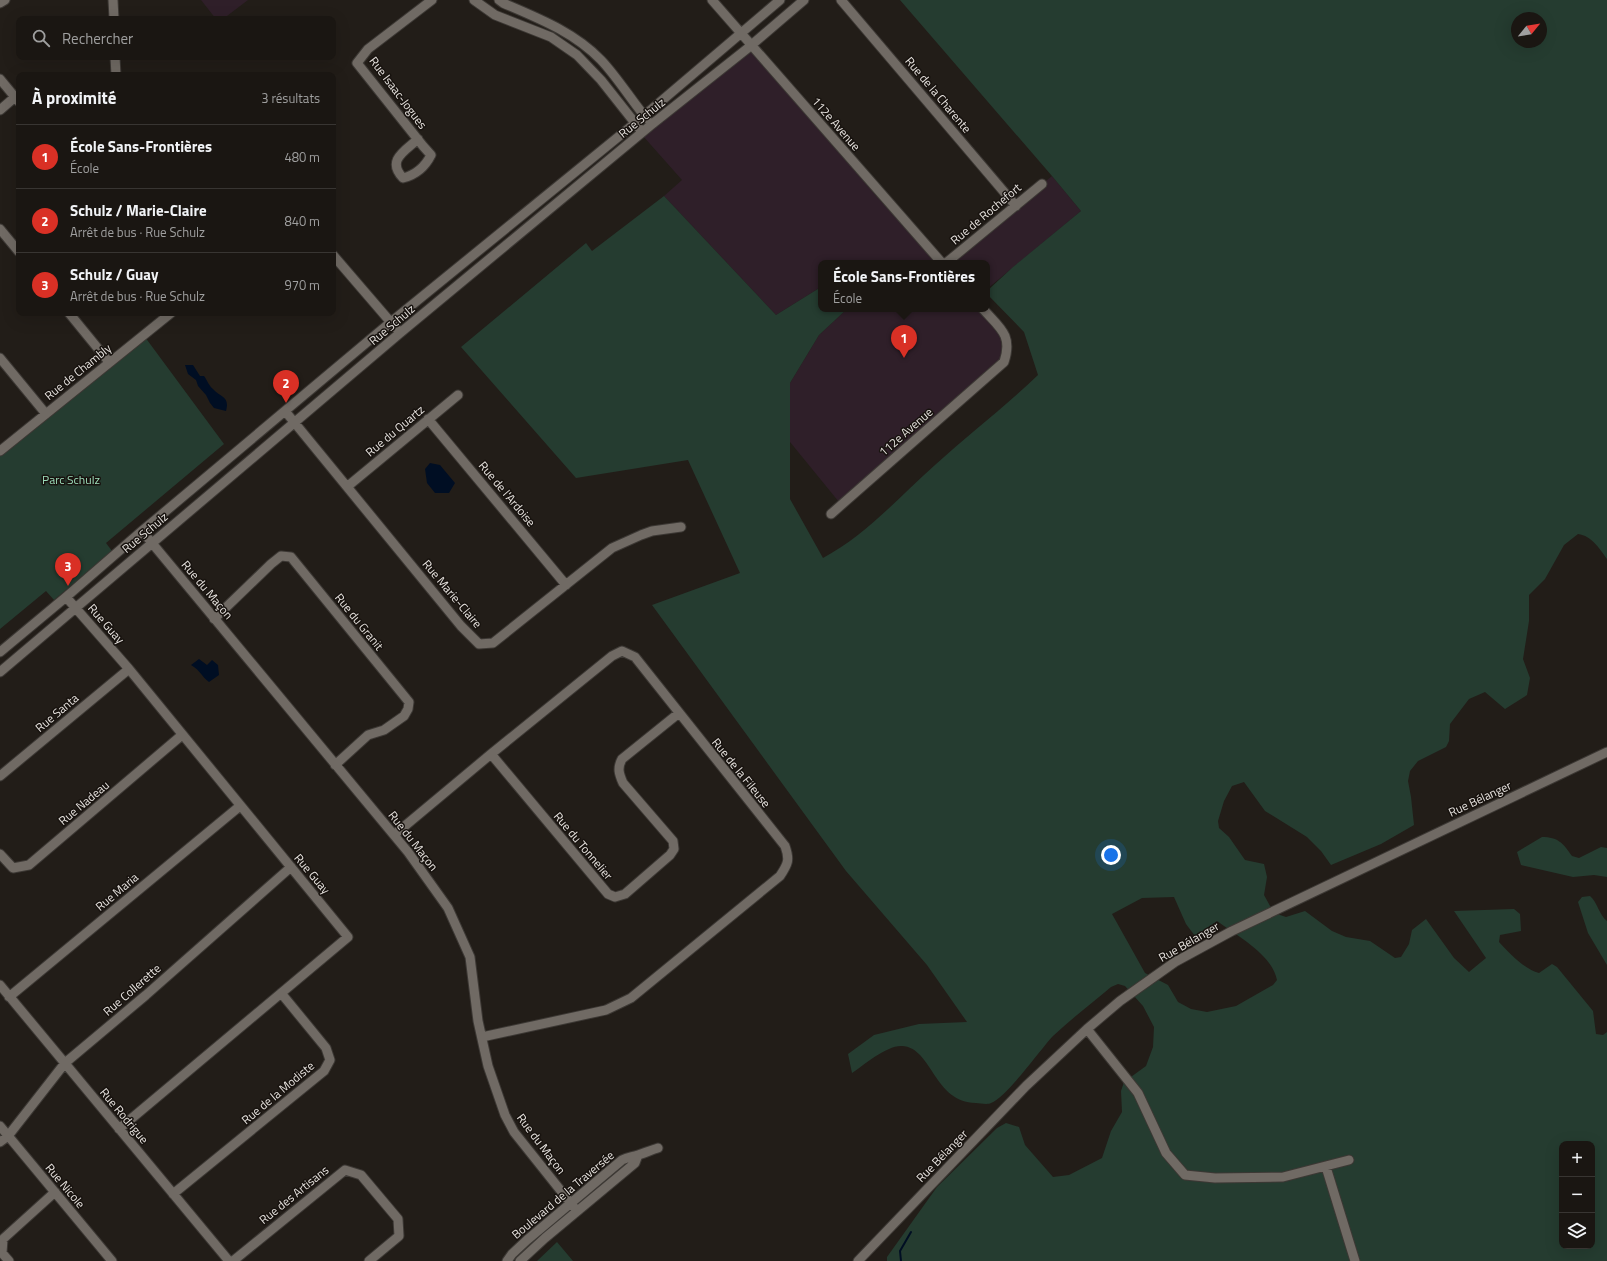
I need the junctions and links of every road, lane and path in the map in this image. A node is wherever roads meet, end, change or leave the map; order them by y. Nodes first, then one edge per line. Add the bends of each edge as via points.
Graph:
1 (5, 0) edge
2 (113, 0) edge
3 (432, 0) edge
4 (474, 0) edge
5 (499, 0) edge
6 (712, 0) edge
7 (780, 0) edge
8 (804, 0) edge
9 (841, 0) edge
10 (0, 3) edge
11 (114, 16) edge
12 (741, 34) junction
13 (751, 46) junction
14 (115, 60) edge
15 (116, 72) edge
16 (694, 73) junction
17 (0, 79) edge
18 (703, 85) junction
19 (16, 96) edge
20 (16, 99) edge
21 (0, 110) edge
22 (644, 116) junction
23 (635, 123) junction
24 (651, 125) junction
25 (643, 132) junction
26 (418, 139) dead end
27 (1042, 184) dead end
28 (1016, 206) junction
29 (0, 229) edge
30 (16, 248) edge
31 (336, 258) edge
32 (939, 260) edge
33 (950, 260) edge
34 (986, 312) edge
35 (71, 316) edge
36 (167, 316) edge
37 (391, 322) junction
38 (400, 333) junction
39 (0, 358) edge
40 (109, 362) junction
41 (458, 394) dead end
42 (285, 411) junction
43 (46, 414) junction
44 (428, 419) junction
45 (295, 422) junction
46 (0, 451) edge
47 (205, 478) junction
48 (348, 486) junction
49 (215, 490) junction
50 (831, 514) dead end
51 (681, 527) dead end
52 (142, 531) junction
53 (152, 543) junction
54 (566, 585) junction
55 (66, 597) junction
56 (76, 608) junction
57 (214, 619) junction
58 (0, 652) edge
59 (129, 669) junction
60 (0, 672) edge
61 (679, 713) junction
62 (182, 735) junction
63 (1607, 752) edge
64 (491, 754) junction
65 (335, 764) junction
66 (0, 776) edge
67 (240, 806) junction
68 (394, 835) junction
69 (0, 854) edge
70 (291, 867) junction
71 (0, 985) edge
72 (281, 993) junction
73 (10, 997) junction
74 (1087, 1029) junction
75 (482, 1037) junction
76 (64, 1063) junction
77 (0, 1126) edge
78 (119, 1129) junction
79 (8, 1136) junction
80 (0, 1142) edge
81 (658, 1148) dead end
82 (638, 1155) junction
83 (1349, 1160) dead end
84 (1326, 1167) junction
85 (55, 1192) junction
86 (173, 1194) junction
87 (571, 1203) junction
88 (577, 1211) junction
89 (9, 1261) edge
90 (112, 1261) edge
91 (229, 1261) edge
92 (233, 1261) edge
93 (369, 1261) edge
94 (507, 1261) edge
95 (520, 1261) edge
96 (858, 1261) edge
97 (1355, 1261) edge

1 - 10 street
2 - 11 street
3 - 26 street, Rue Isaac-Jogues via 368,48 358,63
4 - 23 street via 494,15 551,37 577,56 601,80
5 - 22 street via 557,26 584,45 602,60
6 - 12 street, 112e Avenue
7 - 12 street, Rue Schulz
8 - 13 street, Rue Schulz
9 - 28 street, Rue de la Charente
12 - 13 street, 112e Avenue
12 - 16 street, Rue Schulz
13 - 18 street, Rue Schulz
13 - 32 street, 112e Avenue
14 - 15 street
16 - 18 street
16 - 22 street, Rue Schulz
17 - 19 street
18 - 24 street, Rue Schulz
20 - 21 street
22 - 23 street, Rue Schulz
22 - 24 street
23 - 25 street
23 - 37 street, Rue Schulz
24 - 25 street, Rue Schulz
25 - 38 street, Rue Schulz
27 - 28 street, Rue de Rochefort
28 - 33 street, Rue de Rochefort
29 - 30 street
31 - 37 street
34 - 50 street, 112e Avenue via 1007,339 1008,350 1004,362
35 - 40 street
36 - 40 street, Rue de Chambly
37 - 38 street
37 - 42 street, Rue Schulz
38 - 45 street, Rue Schulz
39 - 43 street
40 - 43 street, Rue de Chambly
41 - 44 street, Rue du Quartz
42 - 45 street, Rue Marie-Claire
42 - 47 street, Rue Schulz
43 - 46 street, Rue de Chambly
44 - 48 street, Rue du Quartz
44 - 54 street, Rue de l'Ardoise
45 - 48 street, Rue Marie-Claire
45 - 49 street, Rue Schulz
47 - 49 street
47 - 52 street, Rue Schulz
48 - 54 street, Rue Marie-Claire via 461,626 479,644 493,643
49 - 53 street, Rue Schulz
51 - 54 street, Rue Marie-Claire via 652,531 612,548
52 - 53 street, Rue du Maçon
52 - 55 street, Rue Schulz
53 - 56 street, Rue Schulz
53 - 57 street, Rue du Maçon
55 - 56 street, Rue Guay
55 - 58 street, Rue Schulz
56 - 59 street, Rue Guay
56 - 60 street, Rue Schulz
57 - 65 street, Rue du Maçon
57 - 65 street, Rue du Granit via 281,556 291,558 408,702 404,716 384,730 368,735
59 - 62 street, Rue Guay
59 - 66 street, Rue Santa
61 - 64 street, Rue de la Fileuse via 635,657 622,651 612,656
61 - 64 street, Rue du Tonnelier via 622,759 619,765 619,774 623,782 673,841 674,849 625,894 616,897 608,894
61 - 75 street, Rue de la Fileuse via 785,846 787,866 780,876 631,998 606,1010
62 - 67 street, Rue Guay
62 - 69 street, Rue Nadeau via 29,865 13,868
63 - 74 street, Rue Bélanger via 1232,931 1175,962 1120,1001
64 - 68 street, Rue de la Fileuse
65 - 68 street, Rue du Maçon
67 - 70 street, Rue Guay
67 - 73 street, Rue Maria
68 - 75 street, Rue du Maçon via 448,908 470,957
70 - 72 street, Rue Guay via 348,937
70 - 76 street, Rue Collerette via 146,995
71 - 73 street, Rue Rodrigue
72 - 78 street, Rue Guay
72 - 86 street, Rue de la Modiste via 326,1048 330,1060 324,1072
73 - 76 street, Rue Rodrigue
74 - 84 street via 1138,1093 1166,1153 1185,1175 1215,1178 1283,1177
74 - 96 street, Rue Bélanger via 1026,1086
75 - 87 street, Rue du Maçon via 488,1066 508,1121 521,1142
76 - 78 street, Rue Rodrigue
76 - 79 street, Rue Collerette
77 - 79 street, Rue Nicole
78 - 86 street, Rue Rodrigue
79 - 80 street, Rue Collerette
79 - 85 street, Rue Nicole
81 - 82 street, Boulevard de la Traversée
82 - 87 street, Boulevard de la Traversée via 628,1156 622,1160
82 - 88 street, Boulevard de la Traversée via 634,1163
83 - 84 street
84 - 97 street
85 - 89 street via 2,1238 2,1253
85 - 90 street, Rue Nicole
86 - 91 street, Rue Rodrigue
87 - 88 street, Rue du Maçon
87 - 94 street, Boulevard de la Traversée
88 - 95 street, Boulevard de la Traversée
92 - 93 street, Rue des Artisans via 345,1170 361,1175 398,1219 399,1236

